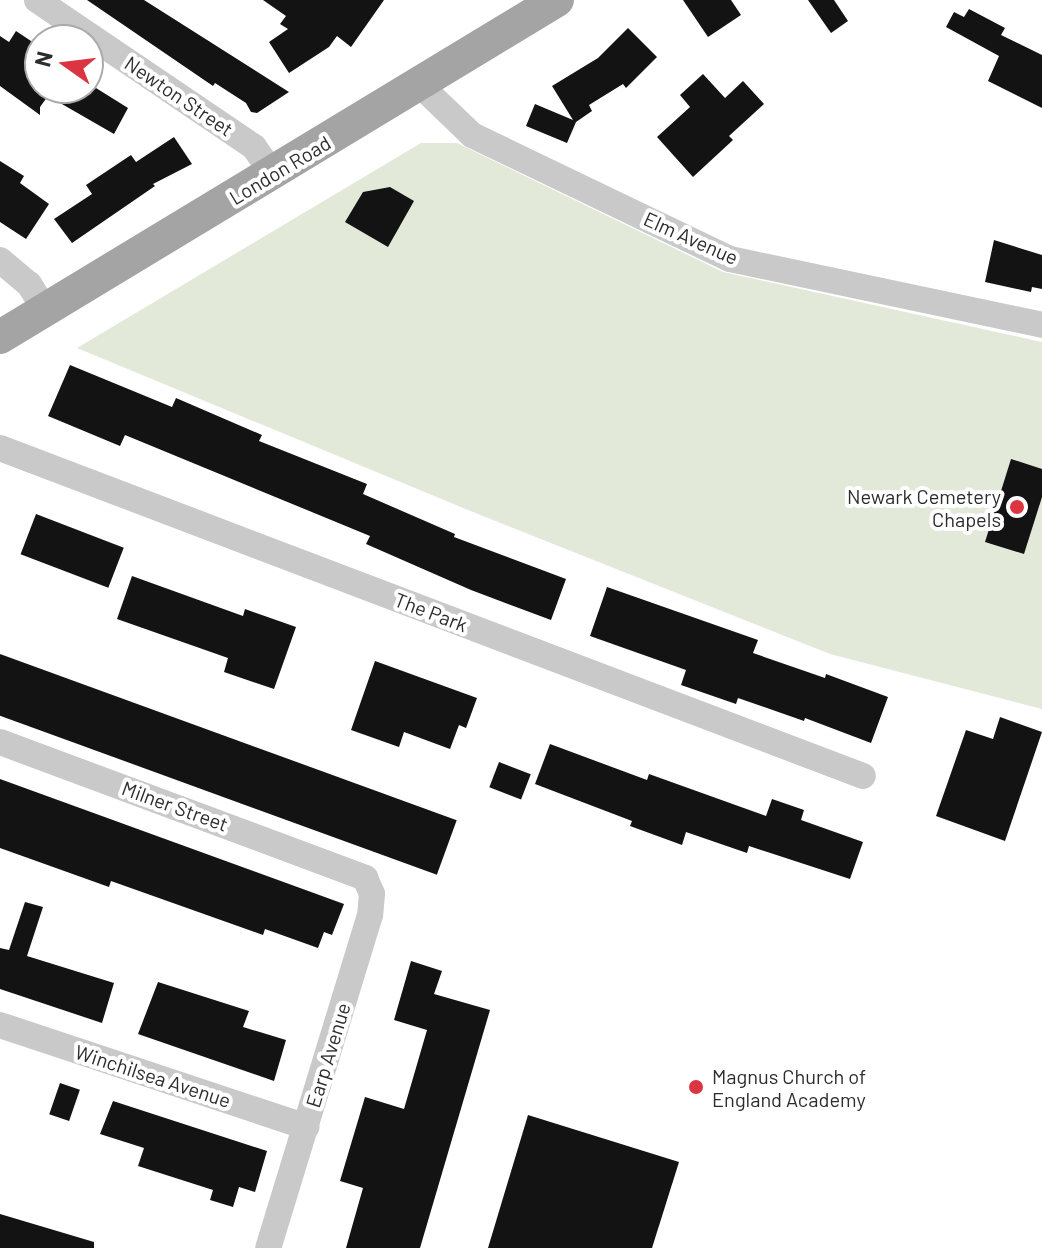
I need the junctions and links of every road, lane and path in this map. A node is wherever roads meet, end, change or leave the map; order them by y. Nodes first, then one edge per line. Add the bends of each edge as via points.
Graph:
1 (37, 0) edge
2 (547, 3) edge
3 (420, 85) junction
4 (273, 174) junction
5 (0, 260) edge
6 (45, 310) junction
7 (1042, 325) edge
8 (0, 337) edge
9 (0, 448) edge
10 (0, 742) edge
11 (863, 776) dead end
12 (350, 869) joint
13 (0, 1025) edge
14 (306, 1127) junction
15 (268, 1248) edge

1 - 4 street, Newton Street via 254,147
2 - 3 main road, London Road
3 - 4 main road, London Road
3 - 7 street, Elm Avenue via 472,135 730,259
4 - 6 main road, London Road
5 - 6 street via 29,284
6 - 8 main road, London Road
9 - 11 street, The Park
10 - 12 street, Milner Street
12 - 14 street, Earp Avenue via 365,878 372,894 370,915
13 - 14 street, Winchilsea Avenue
14 - 15 street, Earp Avenue

